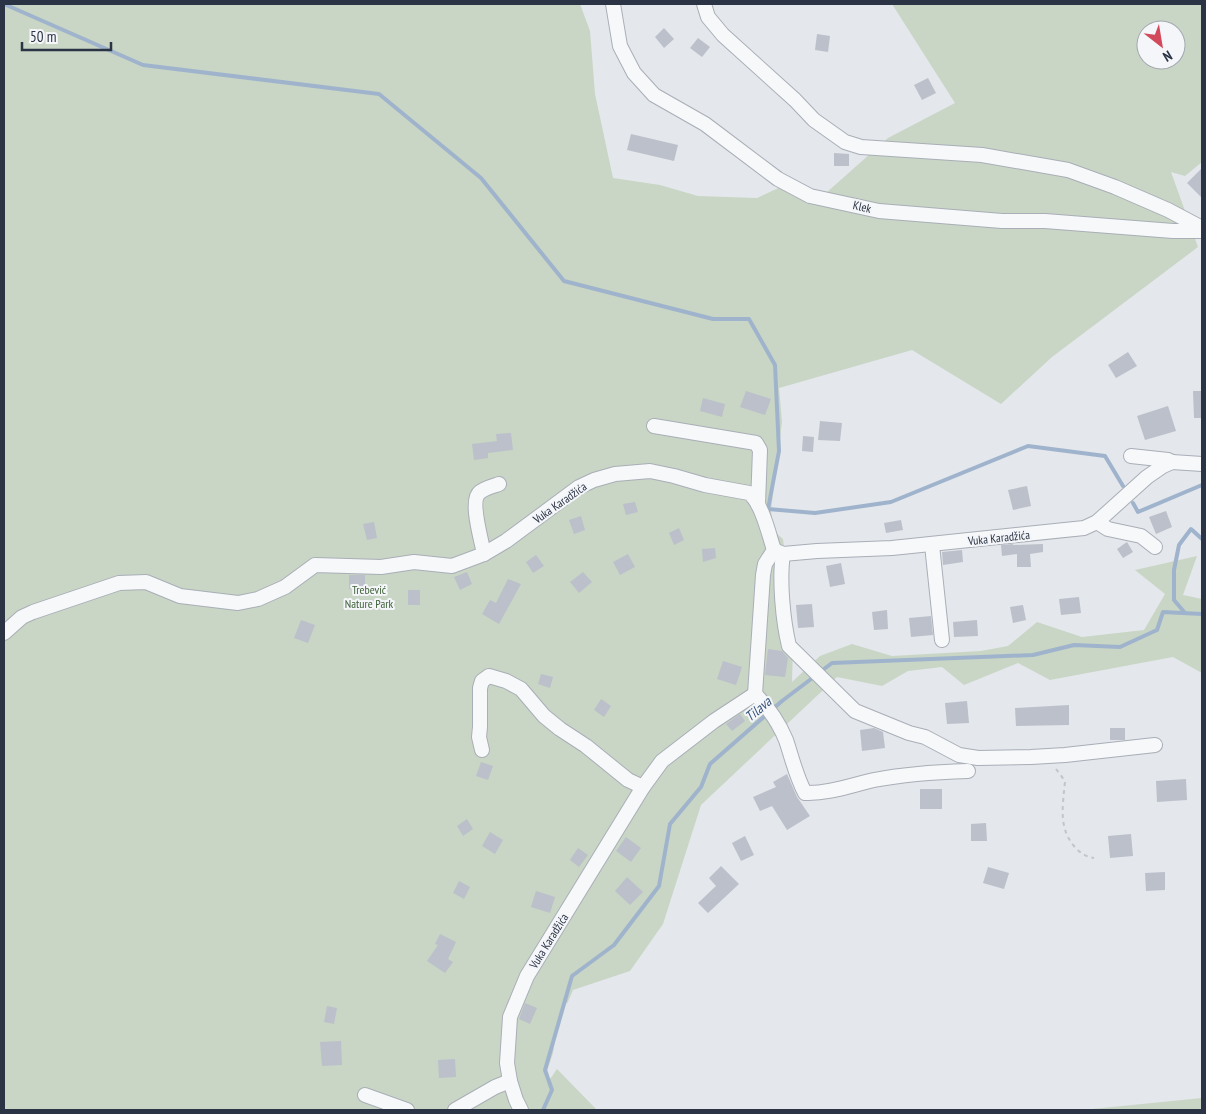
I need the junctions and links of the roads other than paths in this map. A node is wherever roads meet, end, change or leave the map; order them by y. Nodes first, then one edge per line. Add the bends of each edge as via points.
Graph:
1 (613, 4) edge
2 (704, 4) edge
3 (1202, 230) edge
4 (654, 426) dead end
5 (1131, 456) dead end
6 (1172, 462) junction
7 (1202, 464) edge
8 (499, 484) dead end
9 (758, 504) junction
10 (1096, 522) junction
11 (932, 545) junction
12 (1155, 547) dead end
13 (779, 552) junction
14 (484, 554) junction
15 (4, 633) edge
16 (942, 640) dead end
17 (755, 694) junction
18 (1155, 745) dead end
19 (482, 750) dead end
20 (968, 771) dead end
21 (643, 787) junction
22 (510, 1081) junction
23 (365, 1095) dead end
24 (408, 1110) edge
25 (456, 1110) edge
26 (521, 1110) edge

1 - 3 street, Klek via 620,46 634,73 654,95 705,124 778,179 810,196 879,211 1002,221
2 - 3 street, Klek via 708,17 723,35 814,120 845,142 861,147 982,155 1068,170 1168,210
4 - 9 street via 756,443 760,450
5 - 6 street
6 - 7 street
6 - 10 street, Vuka Karadžića via 1147,477
8 - 14 street via 476,497
9 - 13 street
9 - 14 street, Vuka Karadžića via 749,493 674,476 650,472 615,474 579,487
10 - 11 street, Vuka Karadžića via 1084,528
10 - 12 street via 1108,529 1140,536
11 - 13 street, Vuka Karadžića
11 - 16 street
13 - 17 street via 765,564 762,575
13 - 18 street via 789,646 855,710 925,737 959,756 1031,757
14 - 15 street, Vuka Karadžića via 452,566 414,562 381,567 315,565 285,587 258,600 238,603 180,596 146,582 119,583 33,612
17 - 20 street via 771,713 785,738 805,792 816,793 928,772
17 - 21 street, Vuka Karadžića via 662,762
19 - 21 street via 479,737 480,688 482,680 489,676 521,689 560,729 628,780
21 - 22 street, Vuka Karadžića via 527,976 510,1017
22 - 25 street
22 - 26 street, Vuka Karadžića
23 - 24 street

